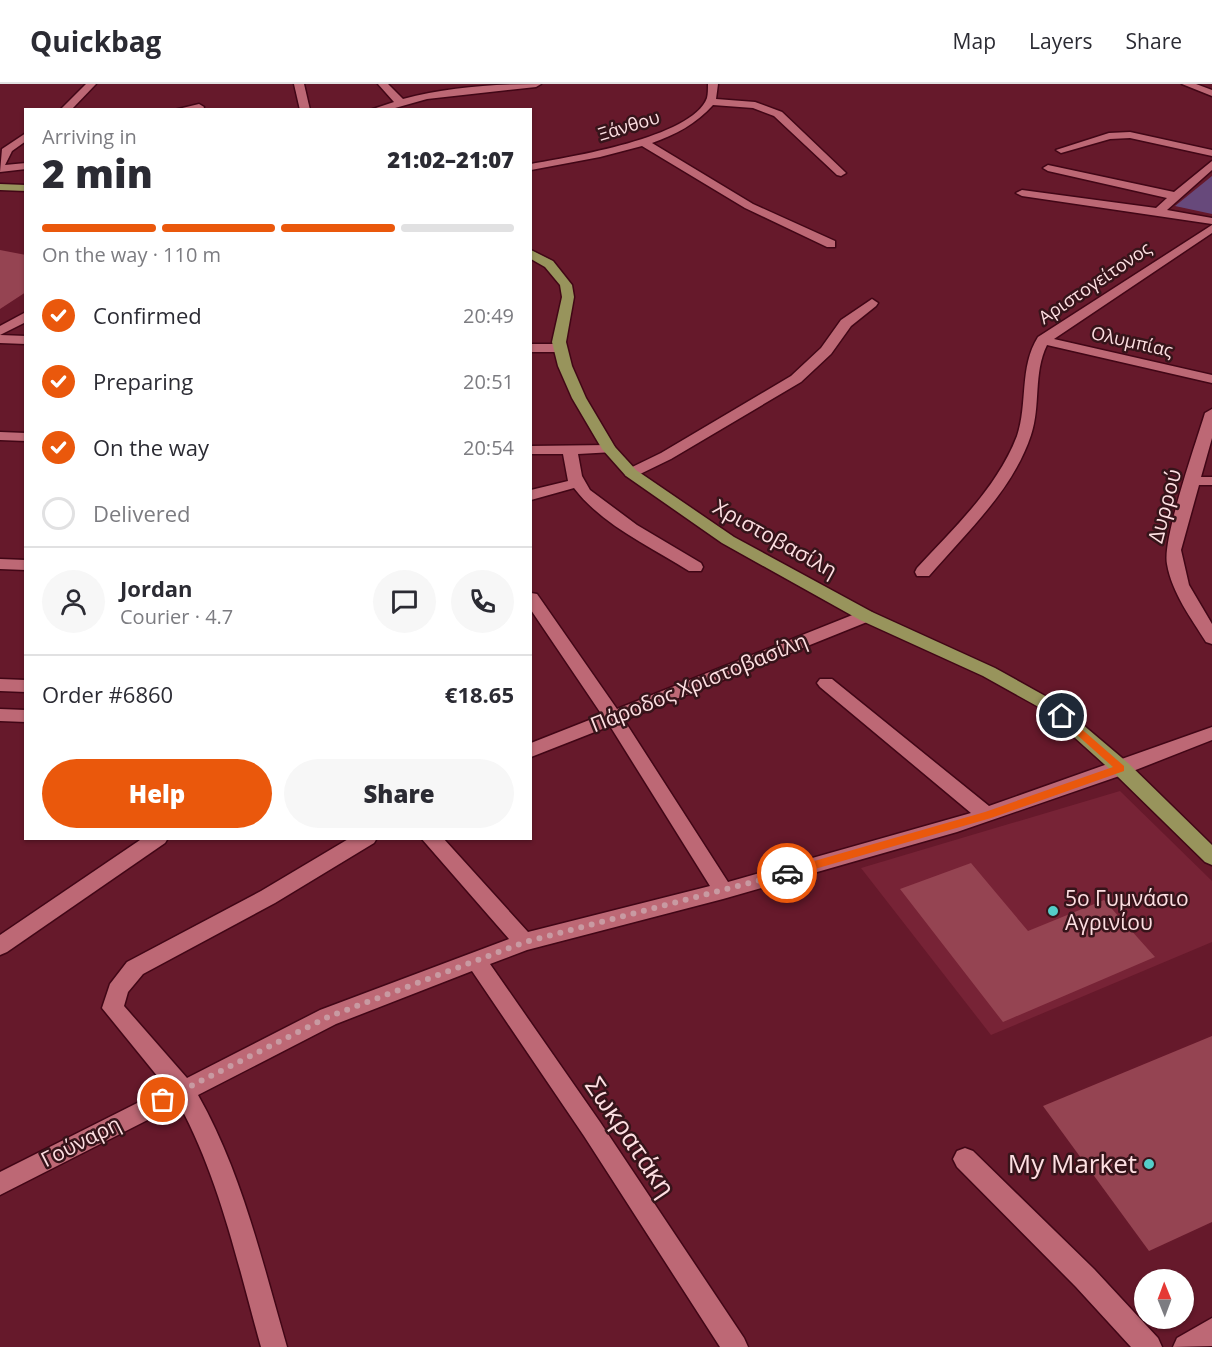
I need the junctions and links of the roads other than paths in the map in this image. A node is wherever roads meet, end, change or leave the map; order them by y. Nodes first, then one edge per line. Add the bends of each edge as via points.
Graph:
1 (91, 84) edge
2 (298, 84) edge
3 (383, 84) edge
4 (536, 84) edge
5 (713, 84) edge
6 (1187, 84) edge
7 (1203, 84) edge
8 (524, 85) edge
9 (1212, 86) edge
10 (1212, 93) edge
11 (442, 94) junction
12 (399, 102) junction
13 (710, 102) junction
14 (199, 107) dead end
15 (428, 107) dead end
16 (67, 108) edge
17 (192, 108) edge
18 (304, 108) edge
19 (381, 108) edge
20 (24, 137) edge
21 (645, 143) junction
22 (1061, 150) dead end
23 (1212, 153) edge
24 (1212, 164) edge
25 (24, 166) edge
26 (0, 167) edge
27 (532, 167) edge
28 (1048, 168) dead end
29 (841, 172) dead end
30 (1102, 180) junction
31 (0, 187) edge
32 (24, 188) edge
33 (1022, 193) dead end
34 (1175, 196) junction
35 (1086, 202) junction
36 (1158, 212) junction
37 (1212, 221) edge
38 (1212, 228) edge
39 (831, 244) dead end
40 (532, 255) edge
41 (872, 303) dead end
42 (24, 317) edge
43 (0, 332) edge
44 (0, 339) edge
45 (24, 340) edge
46 (1043, 340) junction
47 (532, 348) edge
48 (559, 348) junction
49 (1212, 379) edge
50 (1212, 414) edge
51 (0, 436) edge
52 (24, 436) edge
53 (609, 449) junction
54 (532, 450) edge
55 (570, 451) junction
56 (632, 473) junction
57 (1193, 481) junction
58 (1212, 481) edge
59 (577, 483) junction
60 (532, 495) edge
61 (0, 564) edge
62 (24, 565) edge
63 (694, 567) dead end
64 (923, 572) dead end
65 (532, 599) edge
66 (866, 616) junction
67 (1212, 638) edge
68 (826, 683) dead end
69 (0, 685) edge
70 (24, 686) edge
71 (0, 715) edge
72 (24, 716) edge
73 (614, 718) junction
74 (1212, 733) edge
75 (532, 750) edge
76 (1121, 768) junction
77 (987, 815) junction
78 (155, 840) edge
79 (364, 840) edge
80 (433, 840) edge
81 (1212, 857) edge
82 (723, 891) junction
83 (525, 942) junction
84 (0, 946) edge
85 (476, 960) junction
86 (183, 1090) junction
87 (965, 1159) dead end
88 (0, 1184) edge
89 (1212, 1330) edge
90 (274, 1347) edge
91 (735, 1347) edge
92 (1149, 1347) edge
93 (1186, 1347) edge

1 - 16 street
2 - 18 street
3 - 12 street
4 - 8 street
5 - 13 street
6 - 10 street
7 - 9 street
8 - 11 street
11 - 12 street
11 - 15 street
12 - 19 street
13 - 21 street, Ξάνθου via 669,133
13 - 29 street via 755,105 773,112
14 - 17 street
20 - 26 street via 7,149
21 - 27 street, Ξάνθου
21 - 39 street via 749,206
22 - 23 street via 1109,136 1130,135
24 - 34 street
25 - 26 street
28 - 30 street
30 - 34 street
30 - 35 street
31 - 32 main road
33 - 35 street
34 - 36 street
35 - 36 street
36 - 37 street
38 - 46 street, Αριστογείτονος
40 - 48 main road via 549,264 566,285 568,297
41 - 56 street via 846,323 826,351 796,379
42 - 43 street
44 - 45 street
46 - 49 street, Ολυμπίας
46 - 64 street, Αριστογείτονος via 1035,361 1027,422 1013,460 987,499
47 - 48 street
48 - 53 main road, Χριστοβασίλη via 579,398
50 - 57 street, Δυρρού
51 - 52 street
53 - 55 street
53 - 56 main road, Χριστοβασίλη
54 - 55 street
55 - 59 street
56 - 66 main road, Χριστοβασίλη via 728,540
57 - 58 street
57 - 67 street, Δυρρού via 1173,550 1173,566
59 - 60 street
59 - 63 street via 609,513
61 - 62 street
65 - 73 street
66 - 73 street, Πάροδος Χριστοβασίλη
66 - 76 main road, Χριστοβασίλη via 1022,688 1074,726
68 - 77 street
69 - 70 street
71 - 72 street
73 - 75 street, Πάροδος Χριστοβασίλη
73 - 82 street
74 - 76 street, Γούναρη
76 - 77 street, Γούναρη
76 - 81 main road, Χριστοβασίλη
77 - 82 street, Γούναρη
78 - 84 street
79 - 86 street via 268,897 135,968 122,981 113,1008
80 - 83 street
82 - 83 street, Γούναρη
83 - 85 street, Γούναρη
85 - 86 street, Γούναρη via 328,1017
85 - 91 street, Σωκρατάκη
86 - 88 street, Γούναρη
86 - 90 street via 227,1183
87 - 92 street
89 - 93 street

